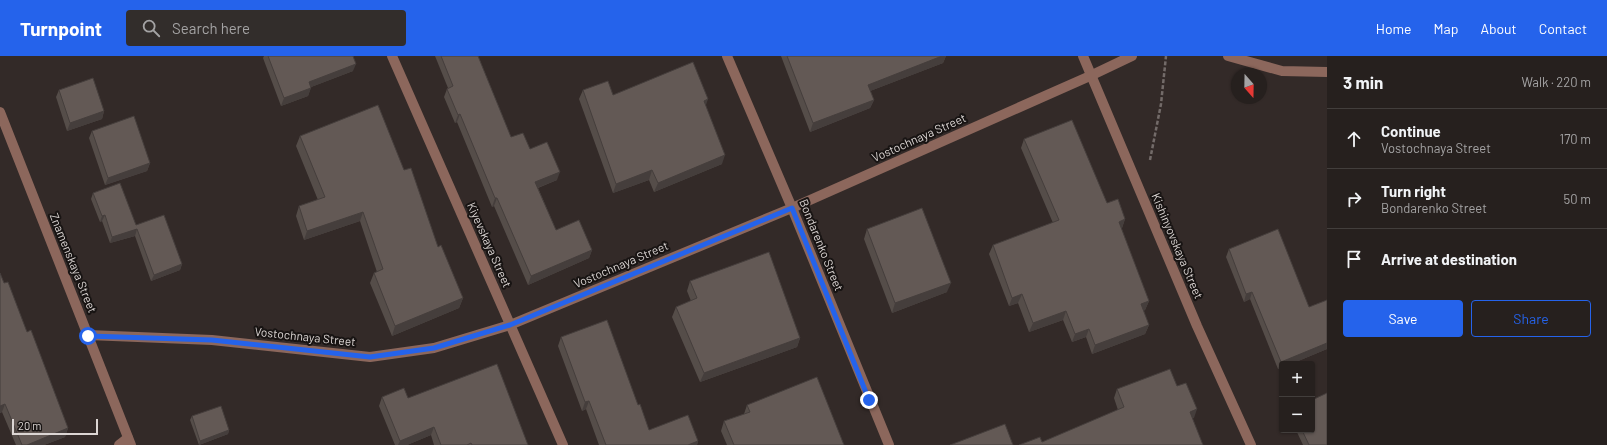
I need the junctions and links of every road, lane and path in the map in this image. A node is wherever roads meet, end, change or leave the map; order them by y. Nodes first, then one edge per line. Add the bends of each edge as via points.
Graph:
1 (392, 56) edge
2 (727, 56) edge
3 (1083, 56) edge
4 (1132, 56) edge
5 (1166, 56) edge
6 (1228, 56) edge
7 (1327, 72) edge
8 (1090, 76) junction
9 (0, 112) edge
10 (1150, 162) dead end
11 (792, 208) junction
12 (510, 325) junction
13 (88, 336) junction
14 (130, 441) edge
15 (119, 445) edge
16 (563, 445) edge
17 (889, 445) edge
18 (1251, 445) edge

1 - 12 street, Kiyevskaya Street
2 - 11 street, Bondarenko Street
3 - 8 street, Kishinyovskaya Street
4 - 8 street, Vostochnaya Street
5 - 10 path
6 - 7 street via 1282,71
8 - 11 street, Vostochnaya Street
8 - 18 street, Kishinyovskaya Street
9 - 13 street, Znamenskaya Street
11 - 12 street, Vostochnaya Street
11 - 17 street, Bondarenko Street
12 - 13 street, Vostochnaya Street via 434,348 370,357 212,340
12 - 16 street, Kiyevskaya Street
13 - 14 street, Znamenskaya Street
14 - 15 street

